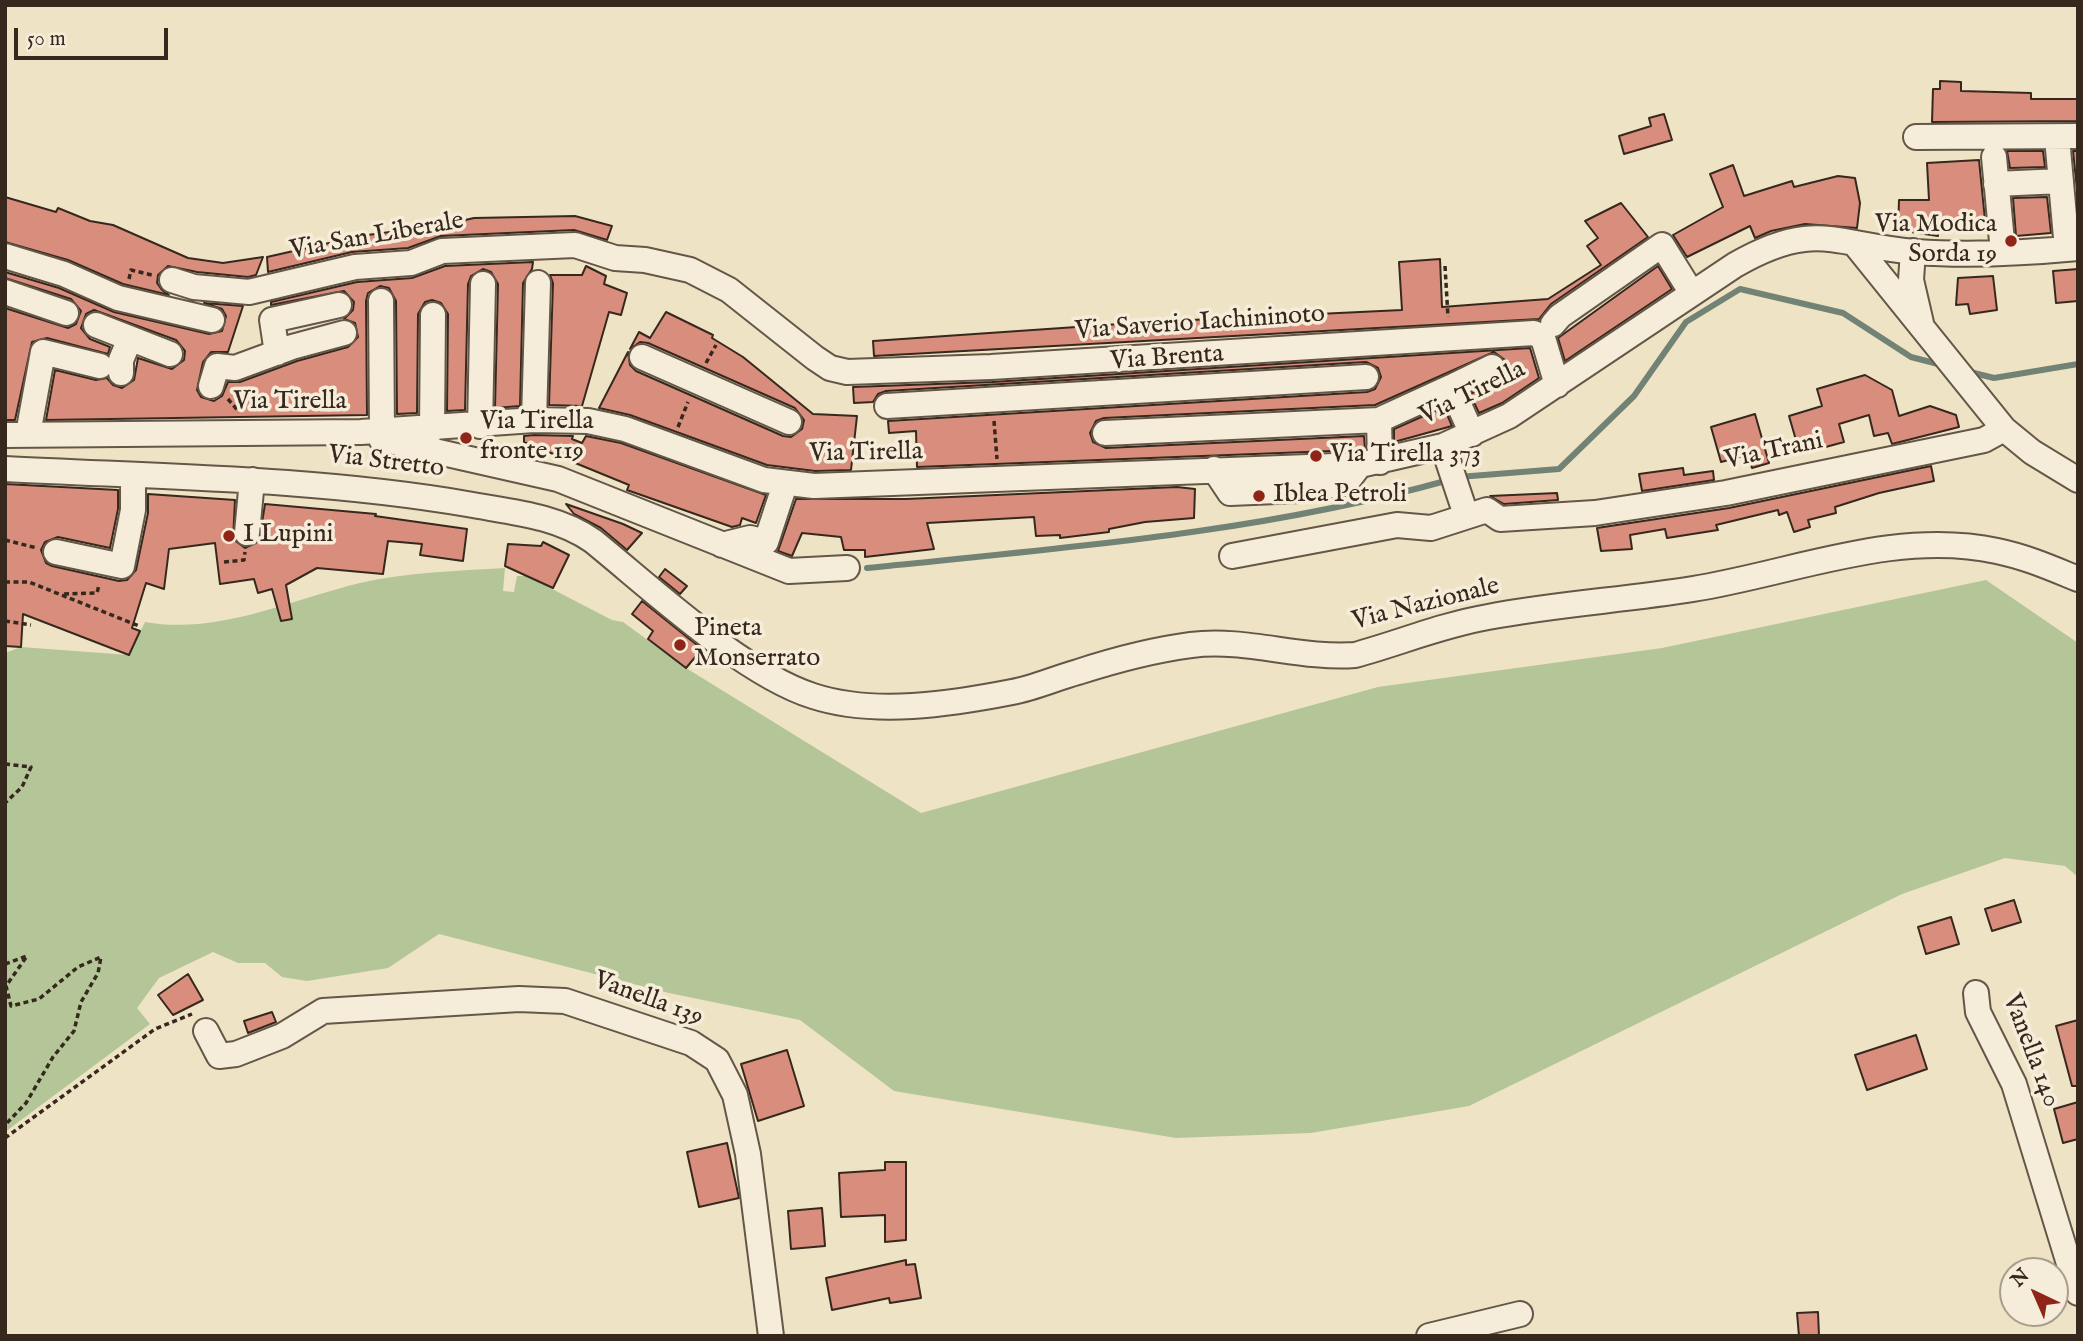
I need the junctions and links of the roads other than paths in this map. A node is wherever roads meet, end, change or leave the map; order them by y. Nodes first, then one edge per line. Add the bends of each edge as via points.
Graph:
1 (1916, 137) dead end
2 (2068, 142) edge
3 (1994, 157) dead end
4 (2061, 181) junction
5 (1996, 184) junction
6 (1854, 243) junction
7 (2072, 248) edge
8 (1913, 251) junction
9 (2003, 252) junction
10 (5, 256) edge
11 (173, 280) dead end
12 (538, 283) dead end
13 (483, 284) dead end
14 (5, 292) edge
15 (1692, 292) junction
16 (381, 301) dead end
17 (339, 305) dead end
18 (66, 313) dead end
19 (433, 315) dead end
20 (212, 320) dead end
21 (1553, 324) dead end
22 (96, 325) dead end
23 (344, 333) dead end
24 (1924, 334) junction
25 (129, 341) junction
26 (276, 353) junction
27 (170, 355) dead end
28 (642, 357) dead end
29 (815, 358) joint
30 (1492, 366) dead end
31 (1366, 377) dead end
32 (1557, 384) junction
33 (211, 386) dead end
34 (1451, 387) junction
35 (887, 406) dead end
36 (1379, 419) junction
37 (534, 420) junction
38 (789, 422) dead end
39 (480, 426) junction
40 (1229, 429) junction
41 (2004, 429) junction
42 (432, 430) junction
43 (371, 432) junction
44 (1105, 433) dead end
45 (1472, 434) junction
46 (13, 436) edge
47 (1446, 455) junction
48 (1370, 463) junction
49 (5, 469) edge
50 (1222, 469) junction
51 (133, 476) junction
52 (252, 480) junction
53 (2078, 480) edge
54 (786, 484) junction
55 (1462, 504) junction
56 (247, 533) dead end
57 (722, 545) junction
58 (56, 552) road end
59 (1232, 556) dead end
60 (847, 568) dead end
61 (2078, 579) edge
62 (788, 687) joint
63 (1976, 992) dead end
64 (206, 1031) road end
65 (2078, 1293) edge
66 (1520, 1314) dead end
67 (771, 1336) edge
68 (1429, 1336) edge

1 - 2 street
2 - 4 street
3 - 5 street
4 - 5 street
4 - 7 street
5 - 9 street
6 - 8 street, Via Tirella
6 - 15 street, Via Tirella via 1822,237 1787,240 1764,248
6 - 24 street
7 - 9 street, Via Tirella
8 - 9 street, Via Tirella
8 - 24 street via 1911,280
10 - 20 street via 64,274 118,298
11 - 29 street, Via San Liberale via 194,287 249,292 355,267 411,263 442,251 575,245 615,258 690,270 729,290
12 - 37 street
13 - 39 street
14 - 18 street
15 - 21 street via 1662,246
15 - 32 street, Via Tirella
16 - 43 street
17 - 26 street via 272,320
19 - 42 street
22 - 25 street
23 - 26 street
24 - 41 street
25 - 27 street
25 - 46 street via 121,360 111,369 43,352
26 - 33 street via 235,368 217,366
28 - 38 street
29 - 32 street, Via Saverio Iachininoto via 830,368 873,373 1534,333 1542,338
30 - 34 street
31 - 35 street, Via Brenta
32 - 45 street, Via Tirella
34 - 36 street
34 - 45 street
36 - 40 street
36 - 48 street
37 - 39 street, Via Tirella
37 - 54 street, Via Tirella via 588,421 625,429
39 - 42 street, Via Tirella
40 - 44 street
40 - 50 street
41 - 53 street
41 - 55 street, Via Trani via 1984,440 1726,493 1595,513 1500,519 1487,510
42 - 43 street, Via Tirella
43 - 46 street, Via Tirella
43 - 57 street via 407,446 558,479
45 - 47 street, Via Tirella
47 - 48 street, Via Tirella
47 - 55 street
48 - 50 street via 1346,483 1230,494
49 - 51 street, Via Stretto
50 - 54 street, Via Tirella via 866,486
51 - 52 street, Via Stretto
51 - 58 street via 134,510 122,566
52 - 56 street
52 - 62 street, Via Stretto via 427,497 573,527 711,635
54 - 57 street via 766,542 750,538
55 - 59 street via 1431,528 1397,525
57 - 60 street via 789,571
61 - 62 street, Via Nazionale via 1995,550 1914,546 1692,589 1488,617 1355,656 1194,645 1106,663 1014,692 919,704 869,706 831,701
63 - 65 street, Vanella 140 via 1978,1012 2014,1084
64 - 67 street, Vanella 139 via 219,1055 236,1054 282,1037 323,1011 519,999 565,1001 691,1044 717,1060 735,1095 748,1154
66 - 68 street

